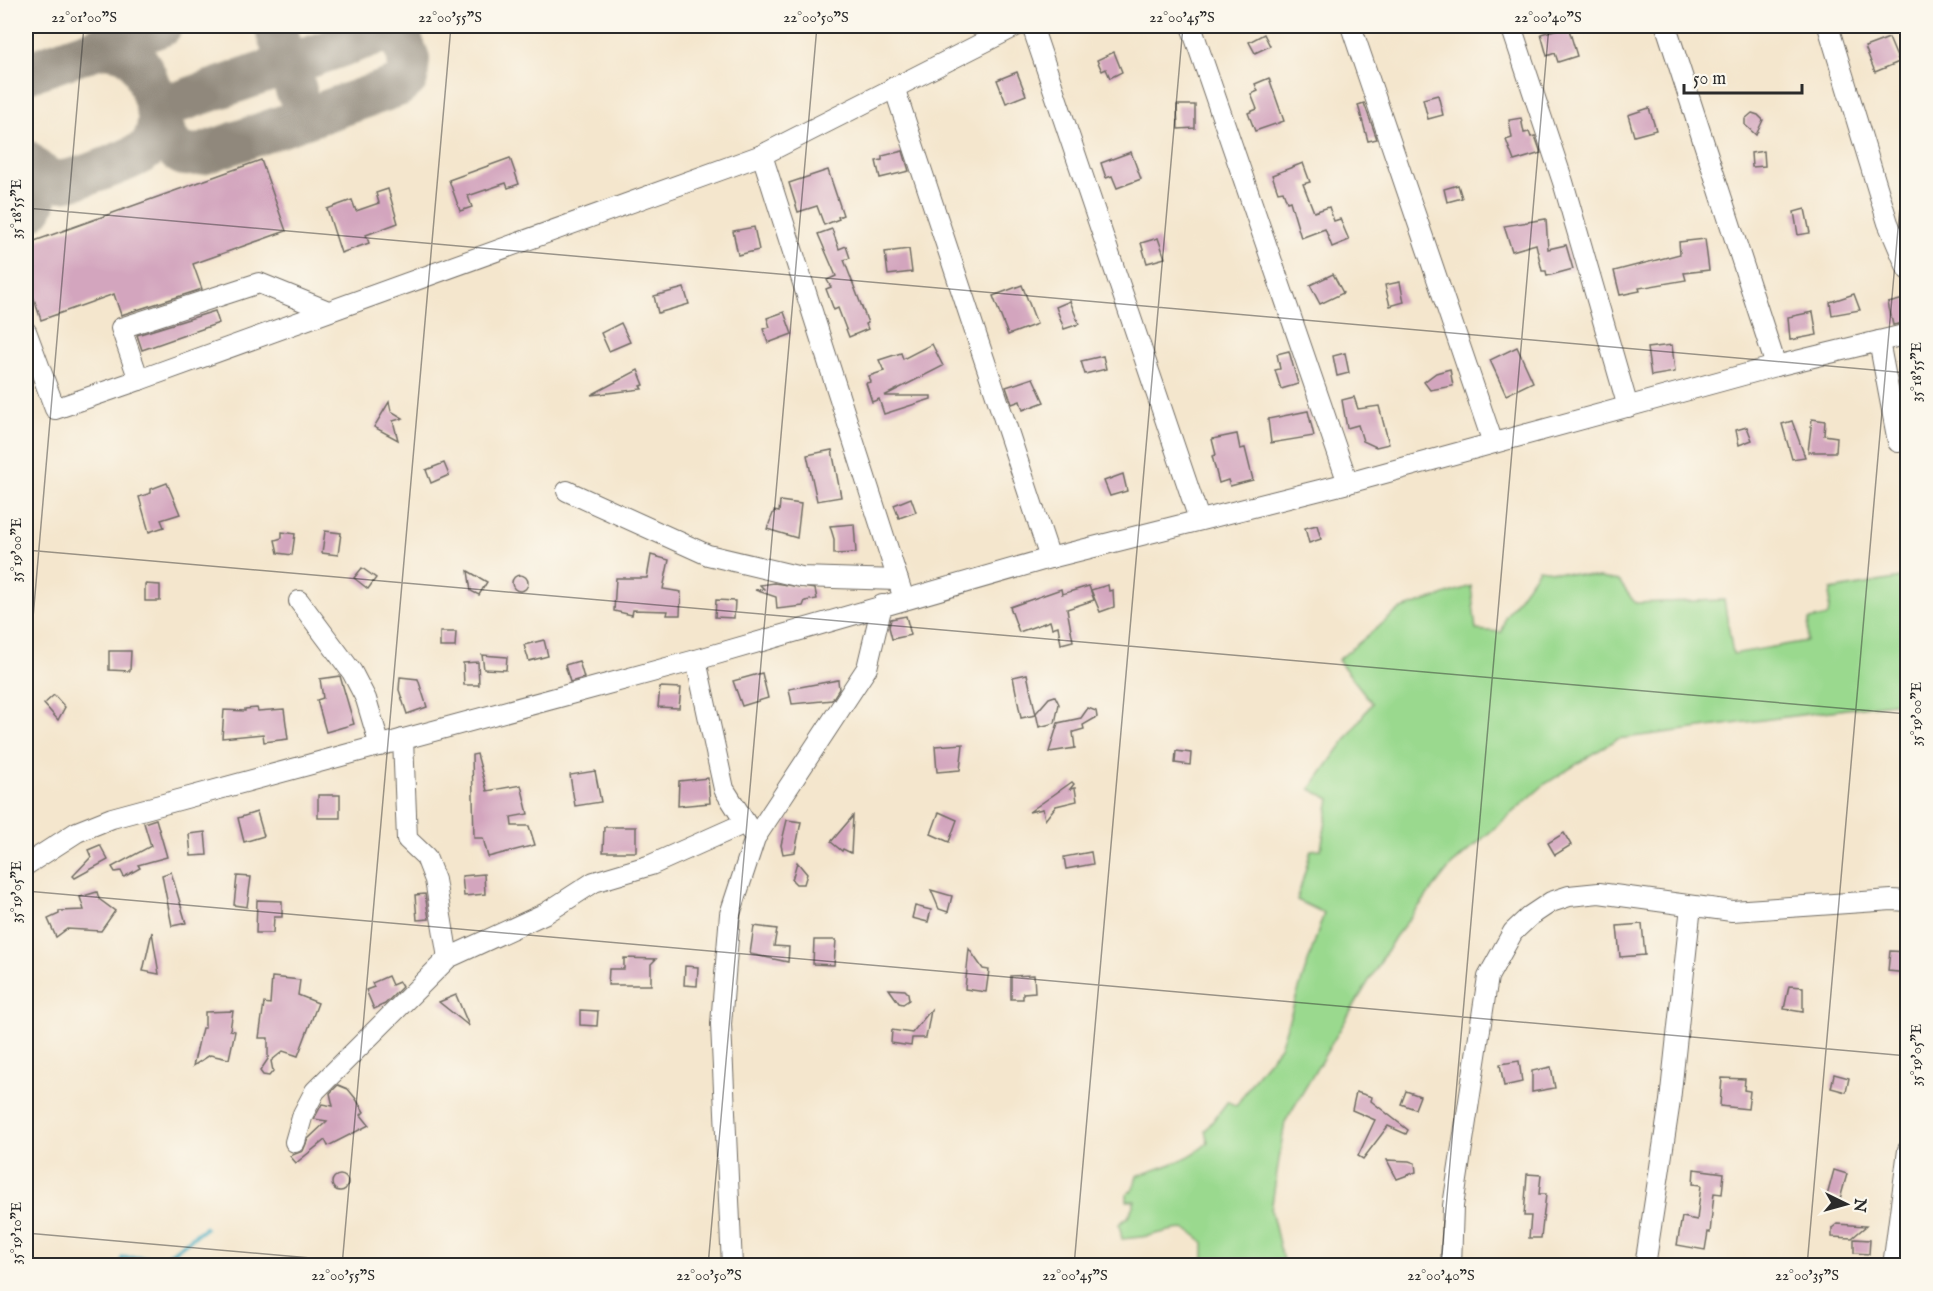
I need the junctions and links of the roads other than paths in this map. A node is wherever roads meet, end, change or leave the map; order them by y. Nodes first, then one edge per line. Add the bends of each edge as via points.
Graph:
1 (1016, 26) edge
2 (1032, 26) edge
3 (1191, 26) edge
4 (1351, 26) edge
5 (1511, 26) edge
6 (1666, 26) edge
7 (1829, 26) edge
8 (894, 87) junction
9 (762, 155) junction
10 (1908, 270) edge
11 (328, 311) junction
12 (26, 331) edge
13 (1908, 334) edge
14 (1879, 341) junction
15 (1776, 366) junction
16 (139, 380) junction
17 (1628, 407) junction
18 (1899, 442) dead end
19 (1493, 443) junction
20 (1348, 483) junction
21 (567, 491) dead end
22 (1199, 519) junction
23 (1050, 558) junction
24 (898, 580) junction
25 (904, 599) junction
26 (299, 601) dead end
27 (882, 605) junction
28 (696, 660) junction
29 (403, 739) junction
30 (380, 746) junction
31 (750, 831) junction
32 (26, 865) edge
33 (1908, 901) edge
34 (1692, 906) junction
35 (448, 958) junction
36 (295, 1142) dead end
37 (1908, 1150) edge
38 (732, 1266) edge
39 (1451, 1266) edge
40 (1645, 1266) edge
41 (1893, 1266) edge

1 - 8 street
2 - 22 street
3 - 20 street
4 - 19 street
5 - 17 street via 1563,182
6 - 15 street
7 - 10 street via 1888,223
8 - 9 street
8 - 23 street
9 - 11 street
9 - 24 street
11 - 16 street
11 - 16 street via 259,283 122,328
12 - 16 street via 55,409
13 - 14 street
14 - 15 street
14 - 18 street
15 - 17 street
17 - 19 street
19 - 20 street
20 - 22 street
21 - 24 street via 708,555 801,577
22 - 23 street
23 - 25 street
24 - 25 street
25 - 27 street
26 - 30 street via 352,672 366,699
27 - 28 street
27 - 31 street via 867,668
28 - 29 street
28 - 31 street via 724,789
29 - 30 street
29 - 35 street via 407,839 426,857 435,880
30 - 32 street via 112,818 77,832
31 - 35 street via 594,882 546,913
31 - 38 street via 730,914 721,1024
33 - 34 street via 1732,911
34 - 39 street via 1599,893 1569,897 1551,902 1513,932 1488,977 1453,1206
34 - 40 street via 1670,1101
35 - 36 street via 315,1091
37 - 41 street

